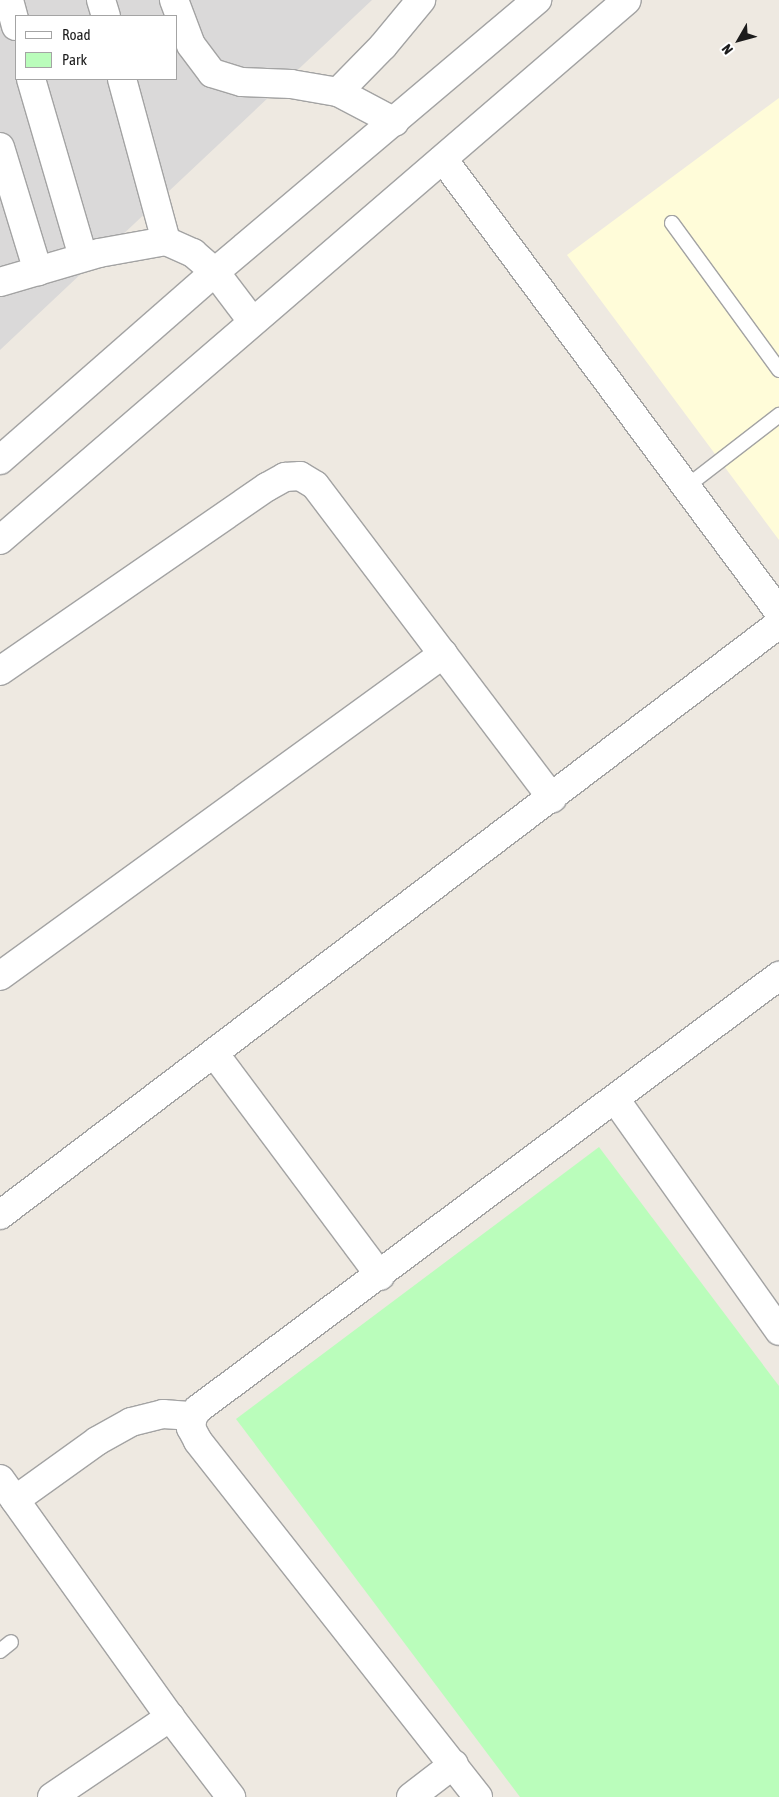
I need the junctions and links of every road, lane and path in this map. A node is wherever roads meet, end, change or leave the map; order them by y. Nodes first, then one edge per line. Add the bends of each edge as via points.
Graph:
1 (9, 0) edge
2 (102, 0) edge
3 (174, 0) edge
4 (421, 0) edge
5 (538, 0) edge
6 (627, 0) edge
7 (106, 15) edge
8 (15, 22) edge
9 (31, 80) edge
10 (122, 80) edge
11 (338, 92) junction
12 (396, 122) junction
13 (0, 147) edge
14 (443, 159) junction
15 (672, 224) dead end
16 (166, 241) junction
17 (82, 257) junction
18 (38, 271) junction
19 (215, 272) junction
20 (0, 282) edge
21 (252, 322) junction
22 (779, 370) edge
23 (779, 415) edge
24 (0, 460) edge
25 (686, 487) junction
26 (0, 540) edge
27 (779, 612) edge
28 (779, 624) edge
29 (442, 654) junction
30 (0, 671) edge
31 (552, 798) junction
32 (0, 976) edge
33 (779, 976) edge
34 (214, 1053) junction
35 (615, 1099) junction
36 (4, 1204) edge
37 (380, 1276) junction
38 (779, 1331) edge
39 (193, 1416) junction
40 (8, 1490) edge
41 (170, 1717) junction
42 (454, 1764) junction
43 (65, 1793) edge
44 (231, 1797) edge
45 (411, 1797) edge
46 (478, 1797) edge

1 - 8 street
2 - 7 street
3 - 11 street via 191,45 212,73 242,82 291,84
4 - 11 street via 383,46
5 - 12 street
6 - 14 street
9 - 17 street
10 - 16 street
11 - 12 street
12 - 19 street
13 - 18 street
14 - 21 street
14 - 25 street
15 - 22 lane
16 - 17 street
16 - 19 street via 193,253
17 - 18 street
18 - 20 street
19 - 21 street
19 - 24 street
21 - 26 street
23 - 25 lane
25 - 27 street
28 - 31 street
29 - 30 street via 315,484 300,476 285,478 267,488
29 - 31 street
29 - 32 street
31 - 34 street
33 - 35 street
34 - 36 street
34 - 37 street
35 - 37 street
35 - 38 street
37 - 39 street
39 - 40 street via 163,1414 131,1422
39 - 42 street via 191,1428 198,1441
40 - 41 street
41 - 43 street
41 - 44 street
42 - 45 street
42 - 46 street

